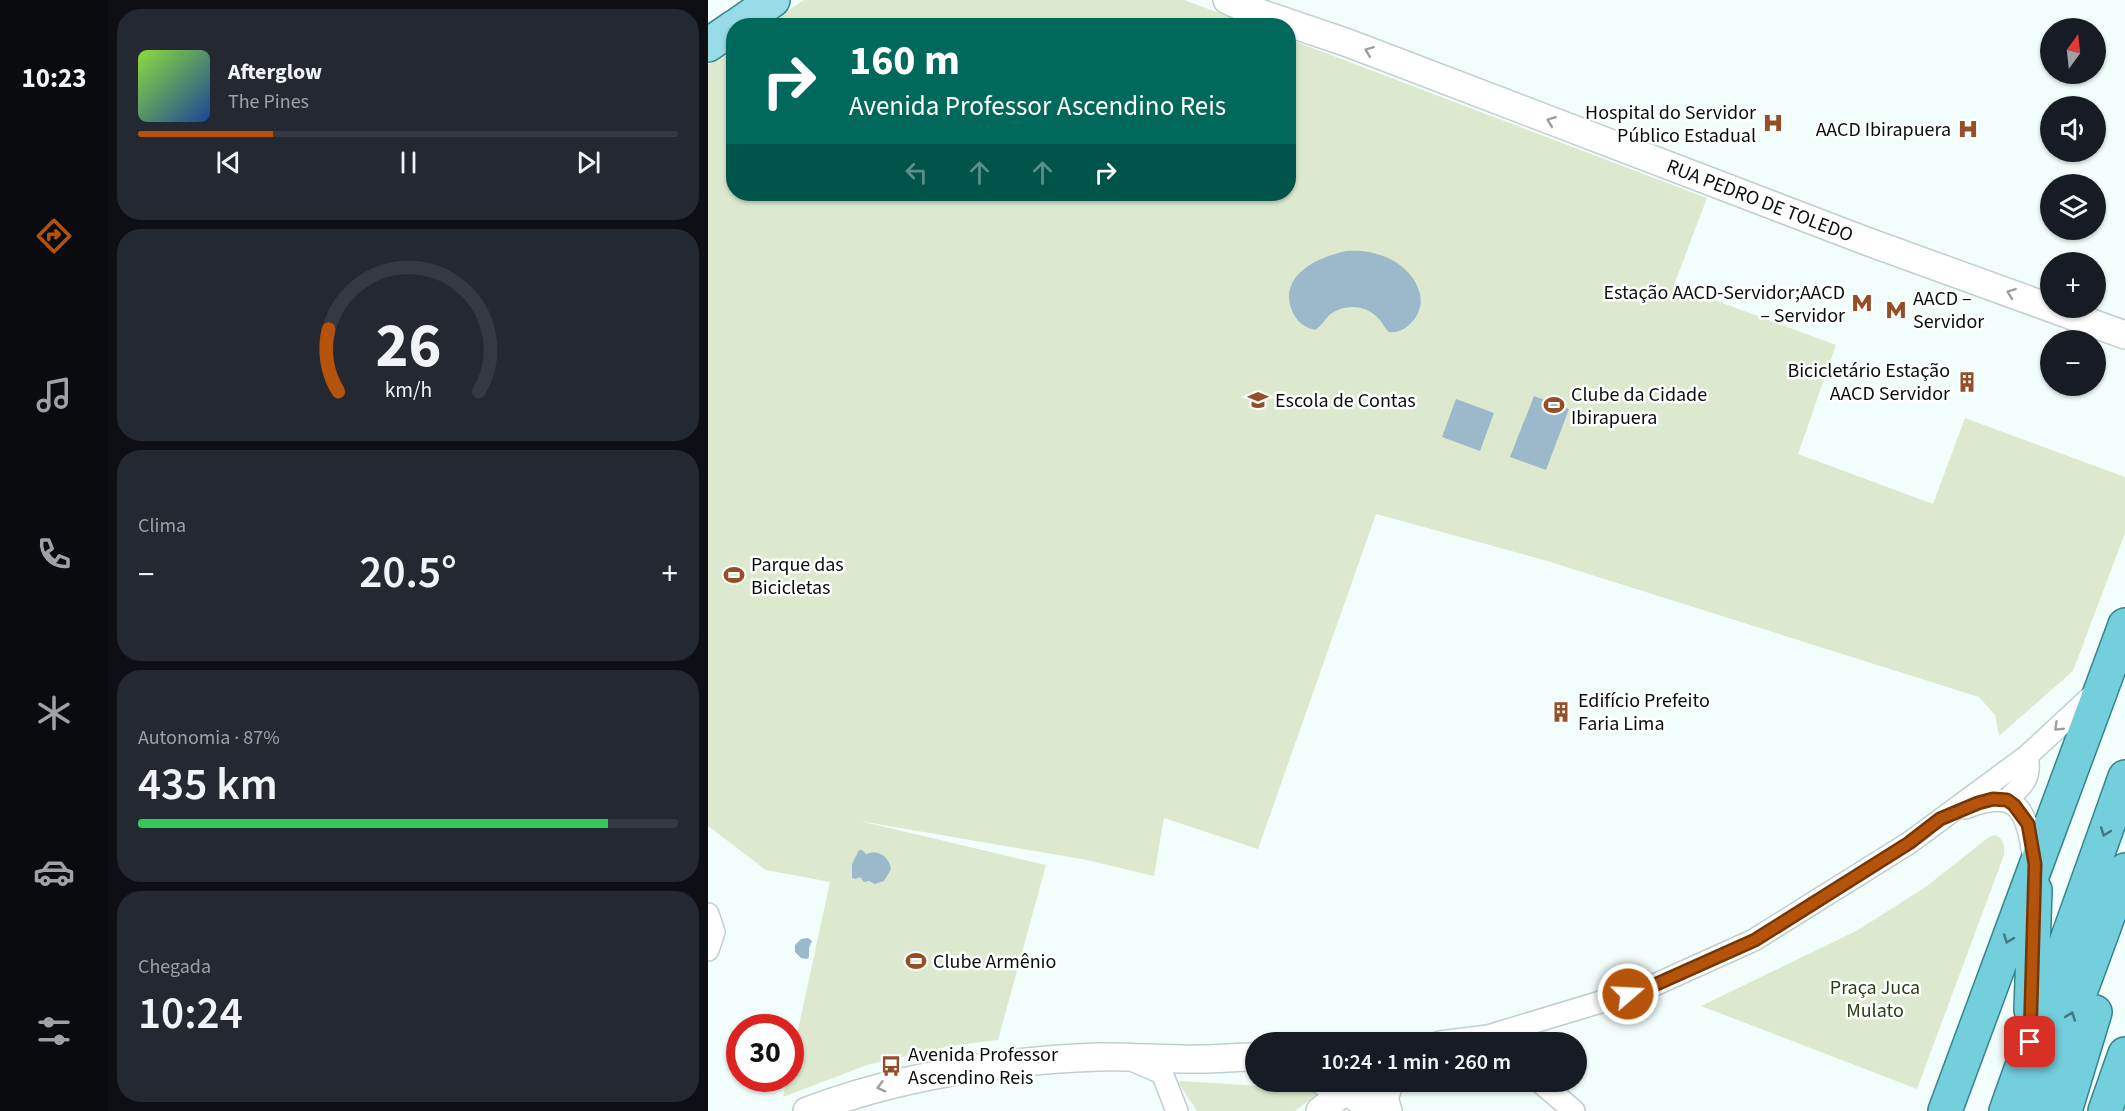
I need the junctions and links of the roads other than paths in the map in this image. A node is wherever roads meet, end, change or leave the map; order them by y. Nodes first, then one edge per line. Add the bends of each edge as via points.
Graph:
1 (773, 0) edge
2 (1227, 0) edge
3 (747, 18) edge
4 (1274, 18) edge
5 (1296, 25) edge
6 (726, 32) edge
7 (708, 45) edge
8 (2125, 335) edge
9 (2125, 625) edge
10 (2101, 688) junction
11 (2027, 756) junction
12 (2009, 769) junction
13 (2125, 777) edge
14 (2007, 800) junction
15 (1940, 819) junction
16 (2035, 864) junction
17 (2125, 870) edge
18 (708, 914) edge
19 (2125, 919) edge
20 (708, 950) edge
21 (1513, 1032) edge
22 (2030, 1042) junction
23 (2125, 1054) edge
24 (1245, 1058) edge
25 (1182, 1064) junction
26 (1245, 1067) edge
27 (1337, 1092) edge
28 (1352, 1092) edge
29 (1386, 1092) edge
30 (1552, 1092) edge
31 (807, 1111) edge
32 (1177, 1111) edge
33 (1320, 1111) edge
34 (1378, 1111) edge
35 (1388, 1111) edge
36 (1574, 1111) edge
37 (1945, 1111) edge
38 (2006, 1111) edge
39 (2039, 1111) edge
40 (2065, 1111) edge
41 (2105, 1111) edge

1 - 3 main road
4 -> 2 street, RUA PEDRO DE TOLEDO
8 -> 5 street, RUA PEDRO DE TOLEDO
6 - 7 main road
9 - 10 highway
10 -> 11 street
10 - 16 highway
11 - 12 street
11 - 14 street via 2028,775
12 - 14 street
12 - 15 street
13 -> 22 highway
14 - 15 street via 1978,803
14 - 16 street via 2028,824
15 - 21 street via 1909,843 1755,940 1650,987
16 - 22 highway
16 -> 37 highway
39 -> 17 highway
18 - 20 street via 714,932
19 - 40 highway
22 - 38 highway
23 - 41 highway
24 - 25 street
25 - 26 street
25 -> 31 street via 1126,1058 1018,1062 899,1083
25 - 32 street
27 - 33 street
28 - 34 street
29 - 35 street
30 - 36 street

